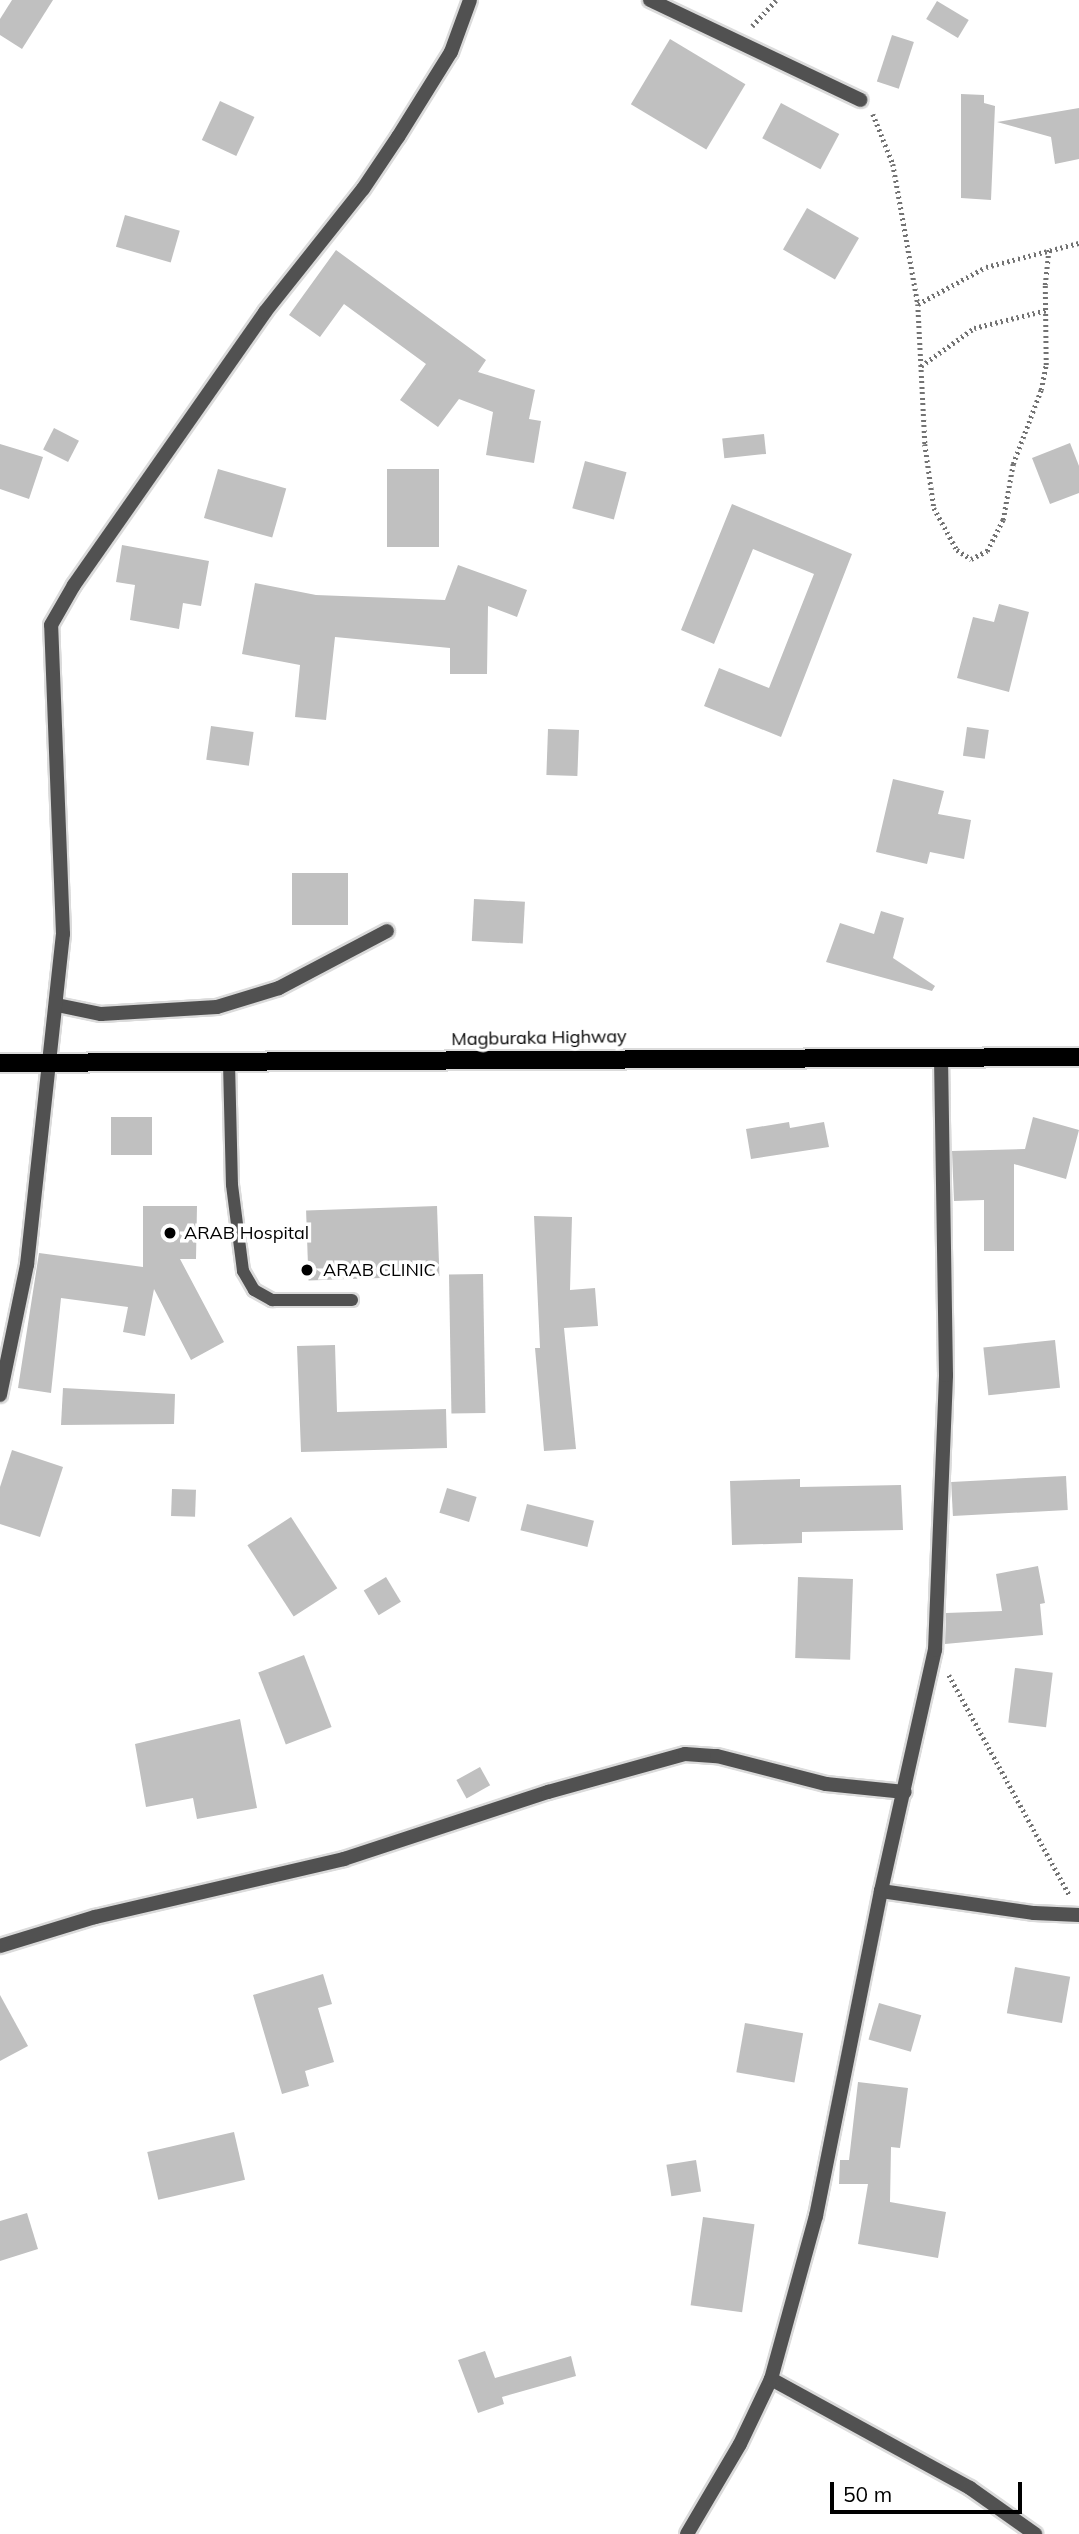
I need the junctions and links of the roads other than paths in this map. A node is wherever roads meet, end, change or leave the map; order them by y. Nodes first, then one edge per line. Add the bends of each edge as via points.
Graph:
1 (470, 0) edge
2 (650, 0) edge
3 (861, 100) road end
4 (387, 931) dead end
5 (57, 1005) junction
6 (941, 1056) junction
7 (1079, 1056) edge
8 (0, 1063) edge
9 (51, 1063) junction
10 (229, 1063) junction
11 (352, 1300) dead end
12 (0, 1395) edge
13 (905, 1792) junction
14 (881, 1891) junction
15 (1076, 1908) edge
16 (0, 1946) edge
17 (771, 2379) junction
18 (687, 2534) edge
19 (1035, 2534) edge

1 - 5 street via 451,52 363,189 265,312 74,584 51,625 63,934
2 - 3 street
4 - 5 street via 279,988 217,1007 101,1014
5 - 9 street
6 - 7 main road, Magburaka Highway
6 - 10 main road, Magburaka Highway
6 - 13 street via 946,1375 935,1650
8 - 9 main road, Magburaka Highway
9 - 10 main road, Magburaka Highway
9 - 12 street via 27,1265
10 - 11 lane via 232,1185 243,1271 254,1290 272,1300
13 - 14 street
13 - 16 street via 826,1784 717,1756 685,1754 548,1791 344,1859 108,1914
14 - 15 street via 1034,1913
14 - 17 street via 816,2216
17 - 18 street via 740,2444
17 - 19 street via 970,2488

